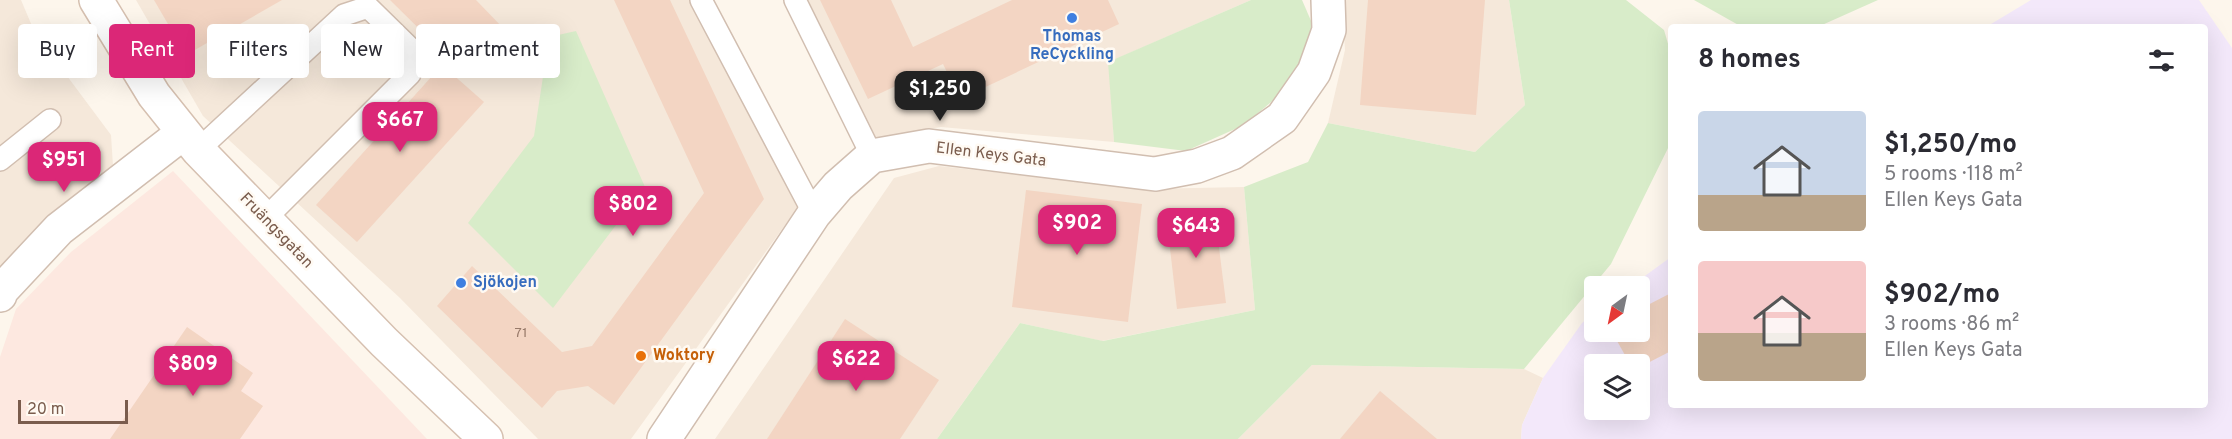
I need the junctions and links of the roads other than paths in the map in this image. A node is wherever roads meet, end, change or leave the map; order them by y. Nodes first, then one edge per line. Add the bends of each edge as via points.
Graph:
1 (96, 0) edge
2 (701, 0) edge
3 (795, 0) edge
4 (1328, 0) edge
5 (50, 120) dead end
6 (191, 141) junction
7 (872, 156) junction
8 (0, 160) edge
9 (814, 214) junction
10 (264, 220) junction
11 (0, 291) edge
12 (486, 439) edge
13 (664, 439) edge

1 - 6 street, Fruängsgatan via 154,95
2 - 9 lane
3 - 7 lane
4 - 7 street, Ellen Keys Gata via 1329,30 1314,72 1282,118 1232,153 1197,166 1155,174 929,146
5 - 8 lane
6 - 10 street, Fruängsgatan
6 - 10 lane via 344,15 368,8 415,53 410,74
6 - 11 street via 59,229
7 - 9 street
9 - 13 street
10 - 12 street, Fruängsgatan

